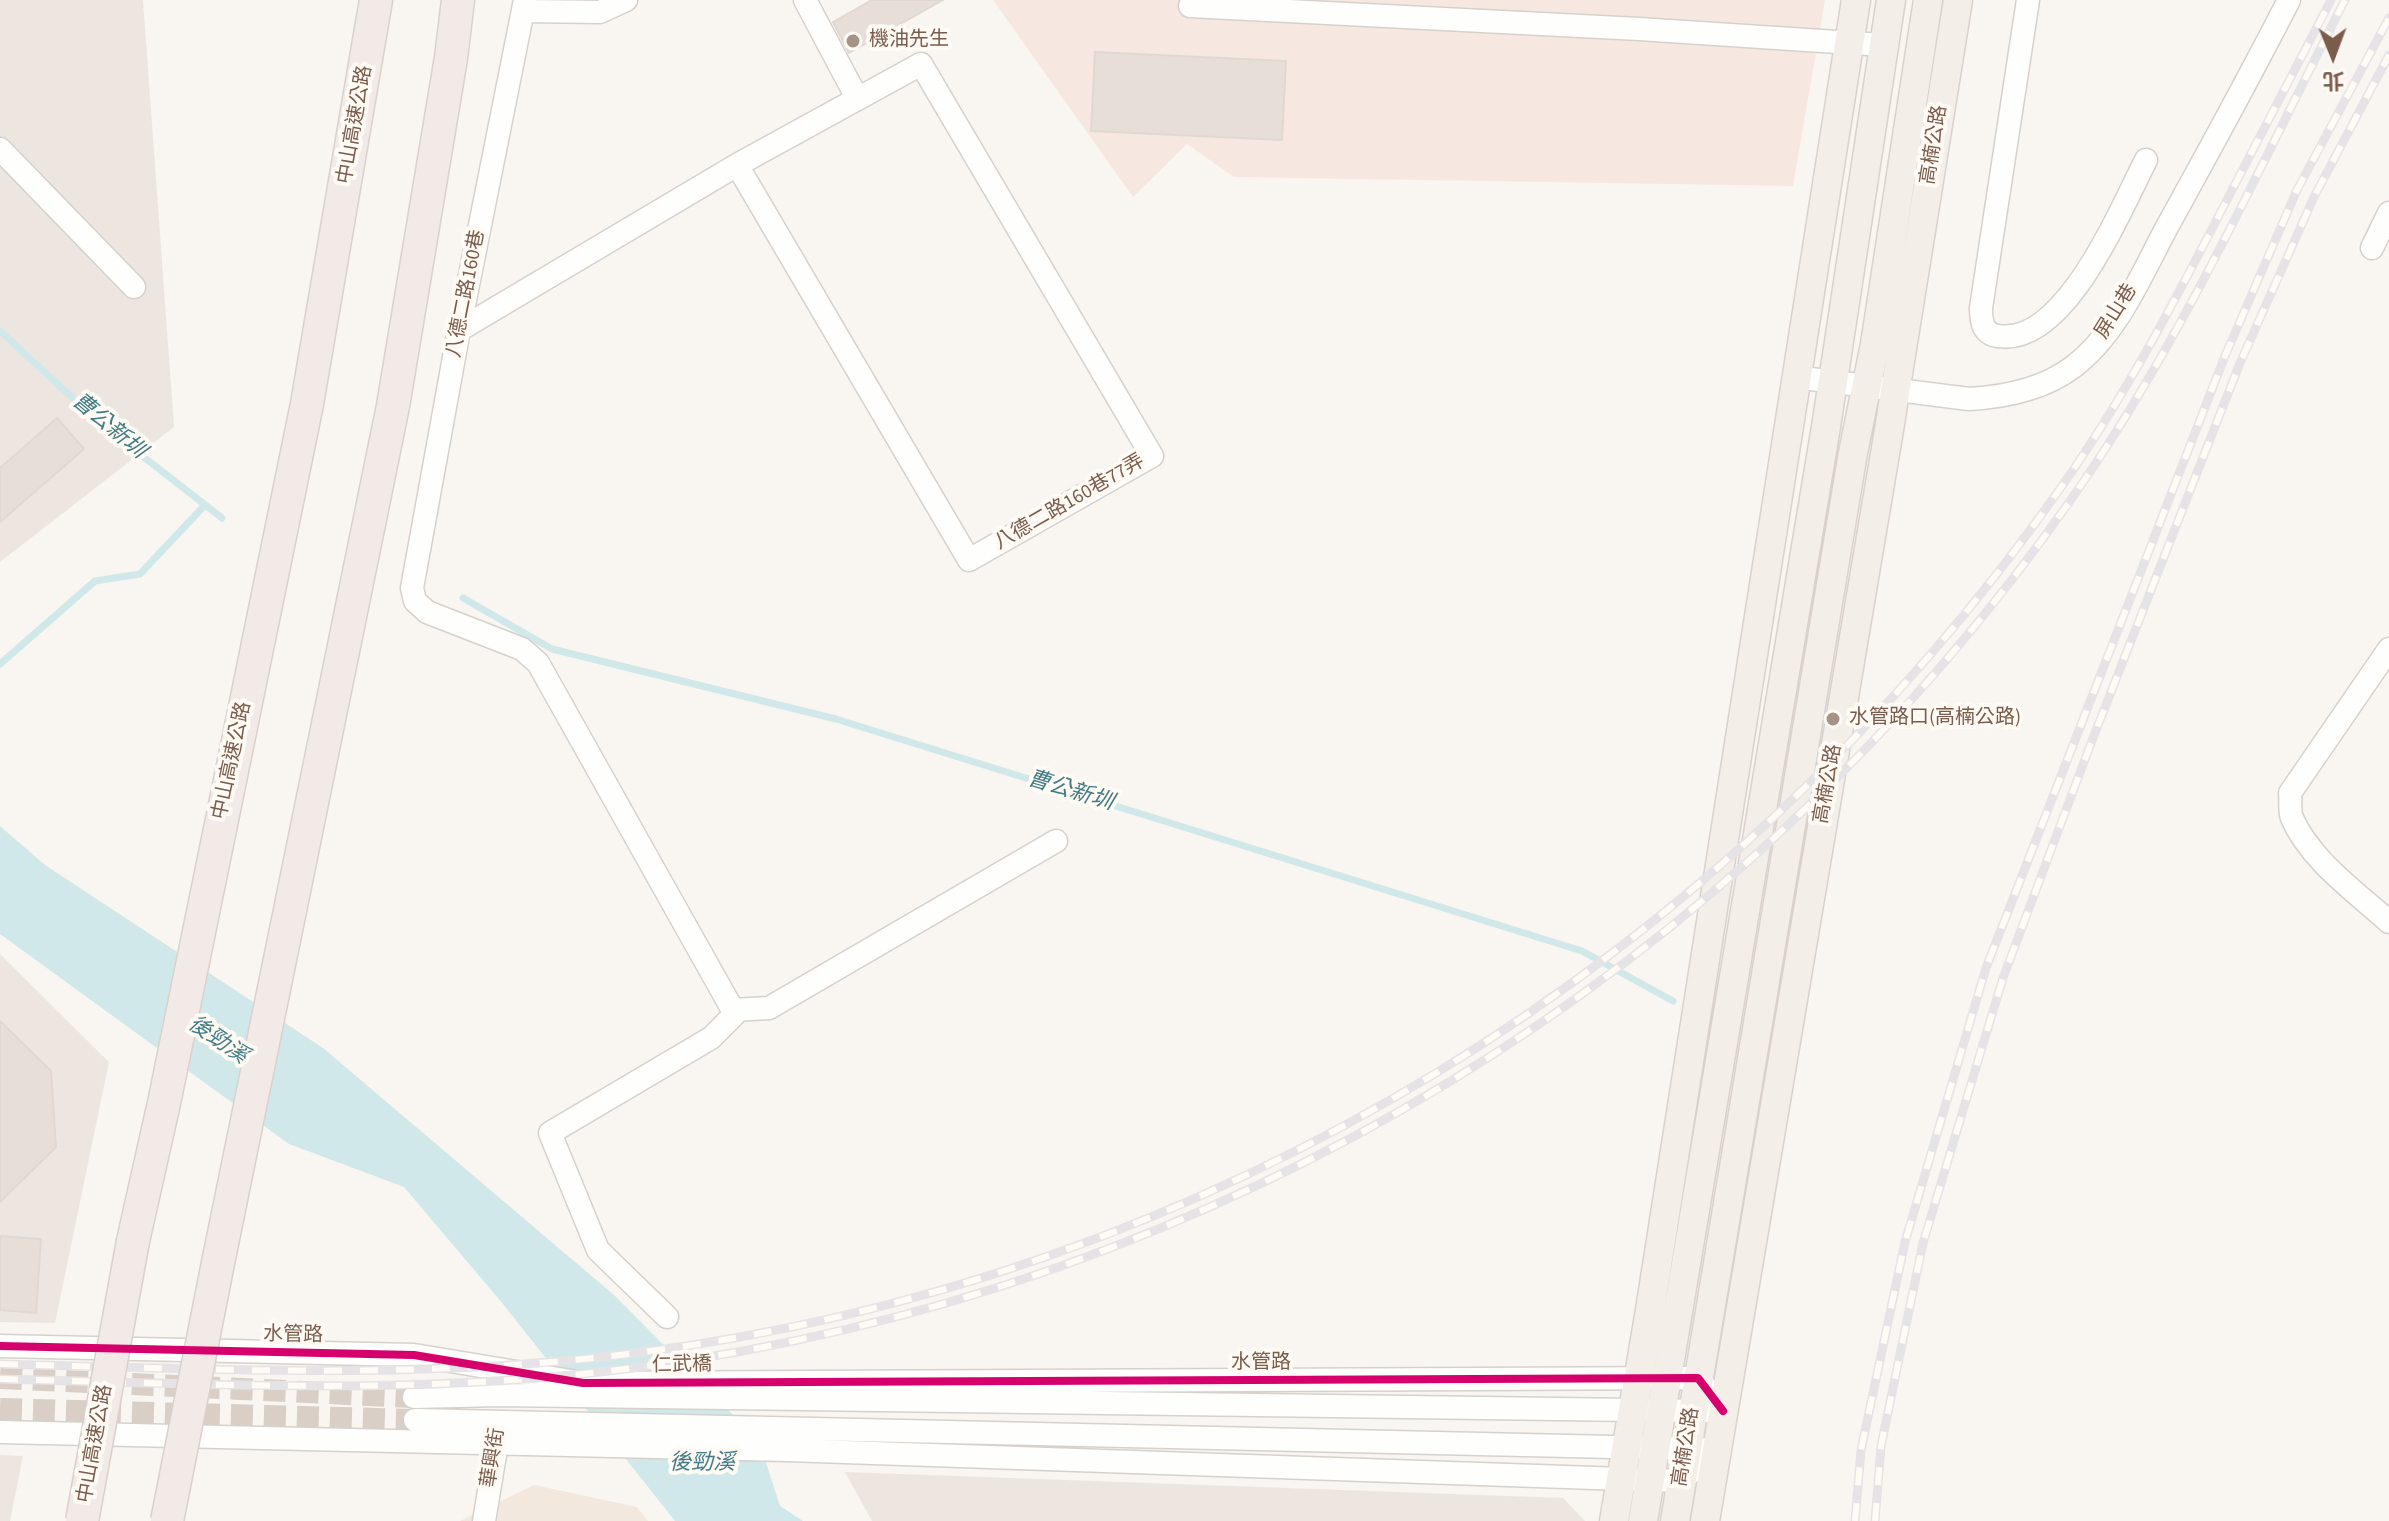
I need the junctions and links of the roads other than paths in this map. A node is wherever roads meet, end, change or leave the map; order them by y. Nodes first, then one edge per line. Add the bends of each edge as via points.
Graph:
1 (376, 0) edge
2 (458, 0) edge
3 (626, 0) edge
4 (805, 0) edge
5 (1856, 0) edge
6 (1891, 0) edge
7 (1928, 0) edge
8 (1958, 0) edge
9 (2028, 0) edge
10 (2289, 0) edge
11 (524, 5) edge
12 (1190, 6) dead end
13 (1849, 43) junction
14 (1883, 45) junction
15 (857, 98) junction
16 (0, 149) edge
17 (2146, 160) dead end
18 (737, 165) junction
19 (2389, 213) edge
20 (2372, 248) dead end
21 (134, 287) dead end
22 (459, 330) junction
23 (1795, 377) junction
24 (1833, 383) junction
25 (1867, 387) junction
26 (1895, 391) junction
27 (2389, 649) edge
28 (1056, 841) dead end
29 (2389, 922) edge
30 (733, 1010) junction
31 (667, 1317) dead end
32 (0, 1346) edge
33 (1698, 1378) junction
34 (1638, 1379) junction
35 (1668, 1380) junction
36 (587, 1390) junction
37 (783, 1390) junction
38 (501, 1395) junction
39 (414, 1397) tunnel mouth
40 (1633, 1411) junction
41 (1662, 1411) junction
42 (1693, 1411) junction
43 (1723, 1411) junction
44 (415, 1420) tunnel mouth
45 (0, 1432) edge
46 (499, 1432) junction
47 (787, 1440) junction
48 (1627, 1448) junction
49 (1687, 1448) junction
50 (1655, 1449) junction
51 (1716, 1450) junction
52 (1621, 1478) junction
53 (1650, 1480) junction
54 (1681, 1481) junction
55 (82, 1521) edge
56 (167, 1521) edge
57 (484, 1521) edge
58 (1614, 1521) edge
59 (1643, 1521) edge
60 (1675, 1521) edge
61 (1705, 1521) edge

1 - 55 highway, 中山高速公路, bridge via 307,404 133,1241
2 - 56 highway, bridge via 393,406
3 - 11 street via 600,12
4 - 15 street
5 - 13 main road
6 - 14 main road, 高楠公路
7 - 25 main road, 高楠公路
8 - 26 main road, 高楠公路
9 - 17 street via 1981,308 1985,329 2000,337 2026,333 2068,299
10 - 26 street, 屏山巷 via 2110,332 2092,350 2046,383 1993,398
11 - 22 street, 八德二路160巷
12 - 13 street
13 - 14 street
13 - 23 main road
14 - 24 main road, 高楠公路
15 - 18 street, 八德二路160巷77弄
15 - 18 street, 八德二路160巷77弄 via 921,64 1152,456 969,560
16 - 21 street
18 - 22 street, 八德二路160巷77弄
19 - 20 street
22 - 30 street, 八德二路160巷 via 412,588 415,601 427,612 522,649 538,663
23 - 24 street, 屏山巷
23 - 34 main road
24 - 25 street, 屏山巷
24 - 35 main road, 高楠公路
25 - 26 street, 屏山巷
25 - 33 main road, 高楠公路
26 - 43 main road, 高楠公路
27 - 29 street via 2290,793 2291,815 2304,838
28 - 30 street via 769,1008
30 - 31 street via 735,1014 711,1038 550,1133 598,1250
32 - 36 street, 水管路 via 414,1355
33 - 35 street, 水管路
33 - 42 main road, 高楠公路
33 - 43 street
34 - 35 street, 水管路
34 - 37 street, 水管路
34 - 40 main road
35 - 41 main road, 高楠公路
36 - 37 street, 仁武橋
36 - 38 street
37 - 40 street, 水管路
38 - 39 street
38 - 46 street, 華興街
40 - 41 street, 水管路
40 - 48 main road
41 - 42 street, 水管路
41 - 50 main road, 高楠公路
42 - 43 street, 水管路
42 - 49 main road, 高楠公路
43 - 51 main road, 高楠公路
44 - 46 street
45 - 46 street
46 - 47 street
46 - 57 street, 華興街
47 - 48 street
47 - 52 street
48 - 50 street
48 - 52 main road
49 - 50 street
49 - 51 street
49 - 54 main road, 高楠公路
50 - 53 main road, 高楠公路
51 - 54 street
51 - 61 main road, 高楠公路
52 - 53 street
52 - 58 main road
53 - 54 street
53 - 59 main road, 高楠公路
54 - 60 main road, 高楠公路

